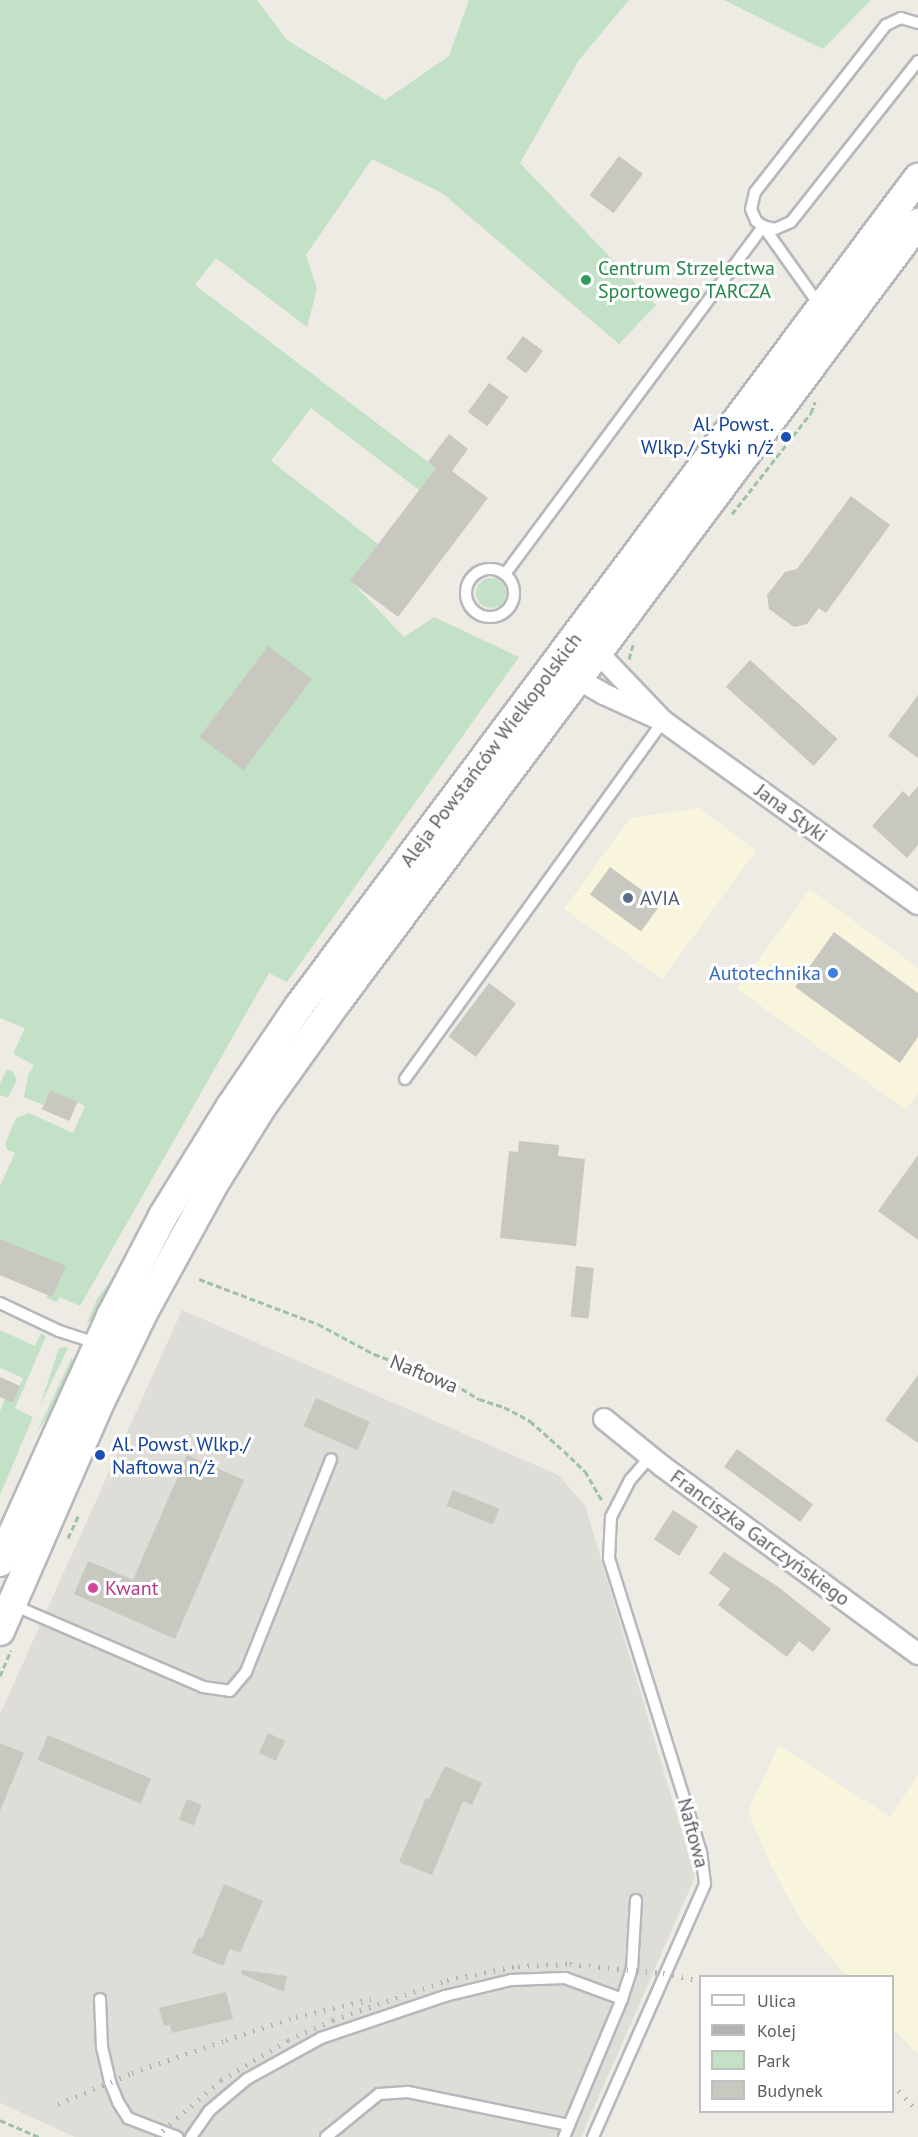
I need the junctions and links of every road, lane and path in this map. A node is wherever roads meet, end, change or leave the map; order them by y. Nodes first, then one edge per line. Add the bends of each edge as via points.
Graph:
1 (918, 23) edge
2 (918, 60) edge
3 (918, 178) edge
4 (918, 223) edge
5 (763, 226) junction
6 (821, 308) junction
7 (820, 391) dead end
8 (724, 521) dead end
9 (505, 574) junction
10 (634, 644) dead end
11 (567, 649) junction
12 (598, 653) junction
13 (619, 674) junction
14 (578, 679) junction
15 (663, 721) junction
16 (918, 904) edge
17 (405, 1079) dead end
18 (199, 1279) dead end
19 (0, 1303) edge
20 (110, 1349) junction
21 (604, 1419) dead end
22 (650, 1457) junction
23 (331, 1458) dead end
24 (80, 1512) dead end
25 (611, 1517) junction
26 (65, 1543) dead end
27 (0, 1562) edge
28 (6, 1601) edge
29 (7, 1637) edge
30 (918, 1654) edge
31 (0, 1676) edge
32 (636, 1900) dead end
33 (100, 1999) dead end
34 (622, 1999) junction
35 (0, 2120) edge
36 (569, 2125) junction
37 (39, 2137) edge
38 (177, 2137) edge
39 (191, 2137) edge
40 (326, 2137) edge
41 (564, 2137) edge
42 (592, 2137) edge

1 - 5 lane via 901,18 886,25 755,192 751,209
2 - 5 lane via 791,222 775,229
3 - 6 main road, Aleja Powstańców Wielkopolskich
4 - 12 main road, Aleja Powstańców Wielkopolskich
5 - 6 lane
5 - 9 lane
6 - 11 main road, Aleja Powstańców Wielkopolskich
7 - 8 path via 811,413 740,506
9 - 9 lane via 487,569 470,578 466,596 475,612 493,617 509,608 514,590
10 - 13 path
11 - 12 street via 586,647
11 - 14 street via 569,664
11 - 20 main road, Aleja Powstańców Wielkopolskich via 265,1055 164,1216
12 - 13 street, Jana Styki
12 - 14 main road, Aleja Powstańców Wielkopolskich
13 - 15 street, Jana Styki
14 - 15 street, Jana Styki
14 - 20 main road, Aleja Powstańców Wielkopolskich via 261,1108 166,1268
15 - 16 street, Jana Styki
15 - 17 lane
18 - 25 path, Naftowa via 318,1324 374,1354 454,1384 530,1421 585,1471
19 - 20 lane
20 - 27 main road, Aleja Powstańców Wielkopolskich
20 - 28 main road, Aleja Powstańców Wielkopolskich
21 - 22 street, Franciszka Garczyńskiego
22 - 25 lane, Naftowa via 630,1480
22 - 30 street, Franciszka Garczyńskiego
23 - 28 lane via 246,1672 230,1691 203,1687
24 - 26 path
25 - 42 lane, Naftowa via 609,1558 701,1852 705,1884
28 - 29 main road, Aleja Powstańców Wielkopolskich
29 - 31 path
32 - 34 lane via 632,1969
33 - 38 lane via 102,2047 118,2102 128,2118
34 - 36 lane
34 - 39 lane via 565,1978 512,1980 446,1996 321,2038 247,2079 209,2111
35 - 37 path
36 - 40 lane via 408,2092 379,2094
36 - 41 lane

